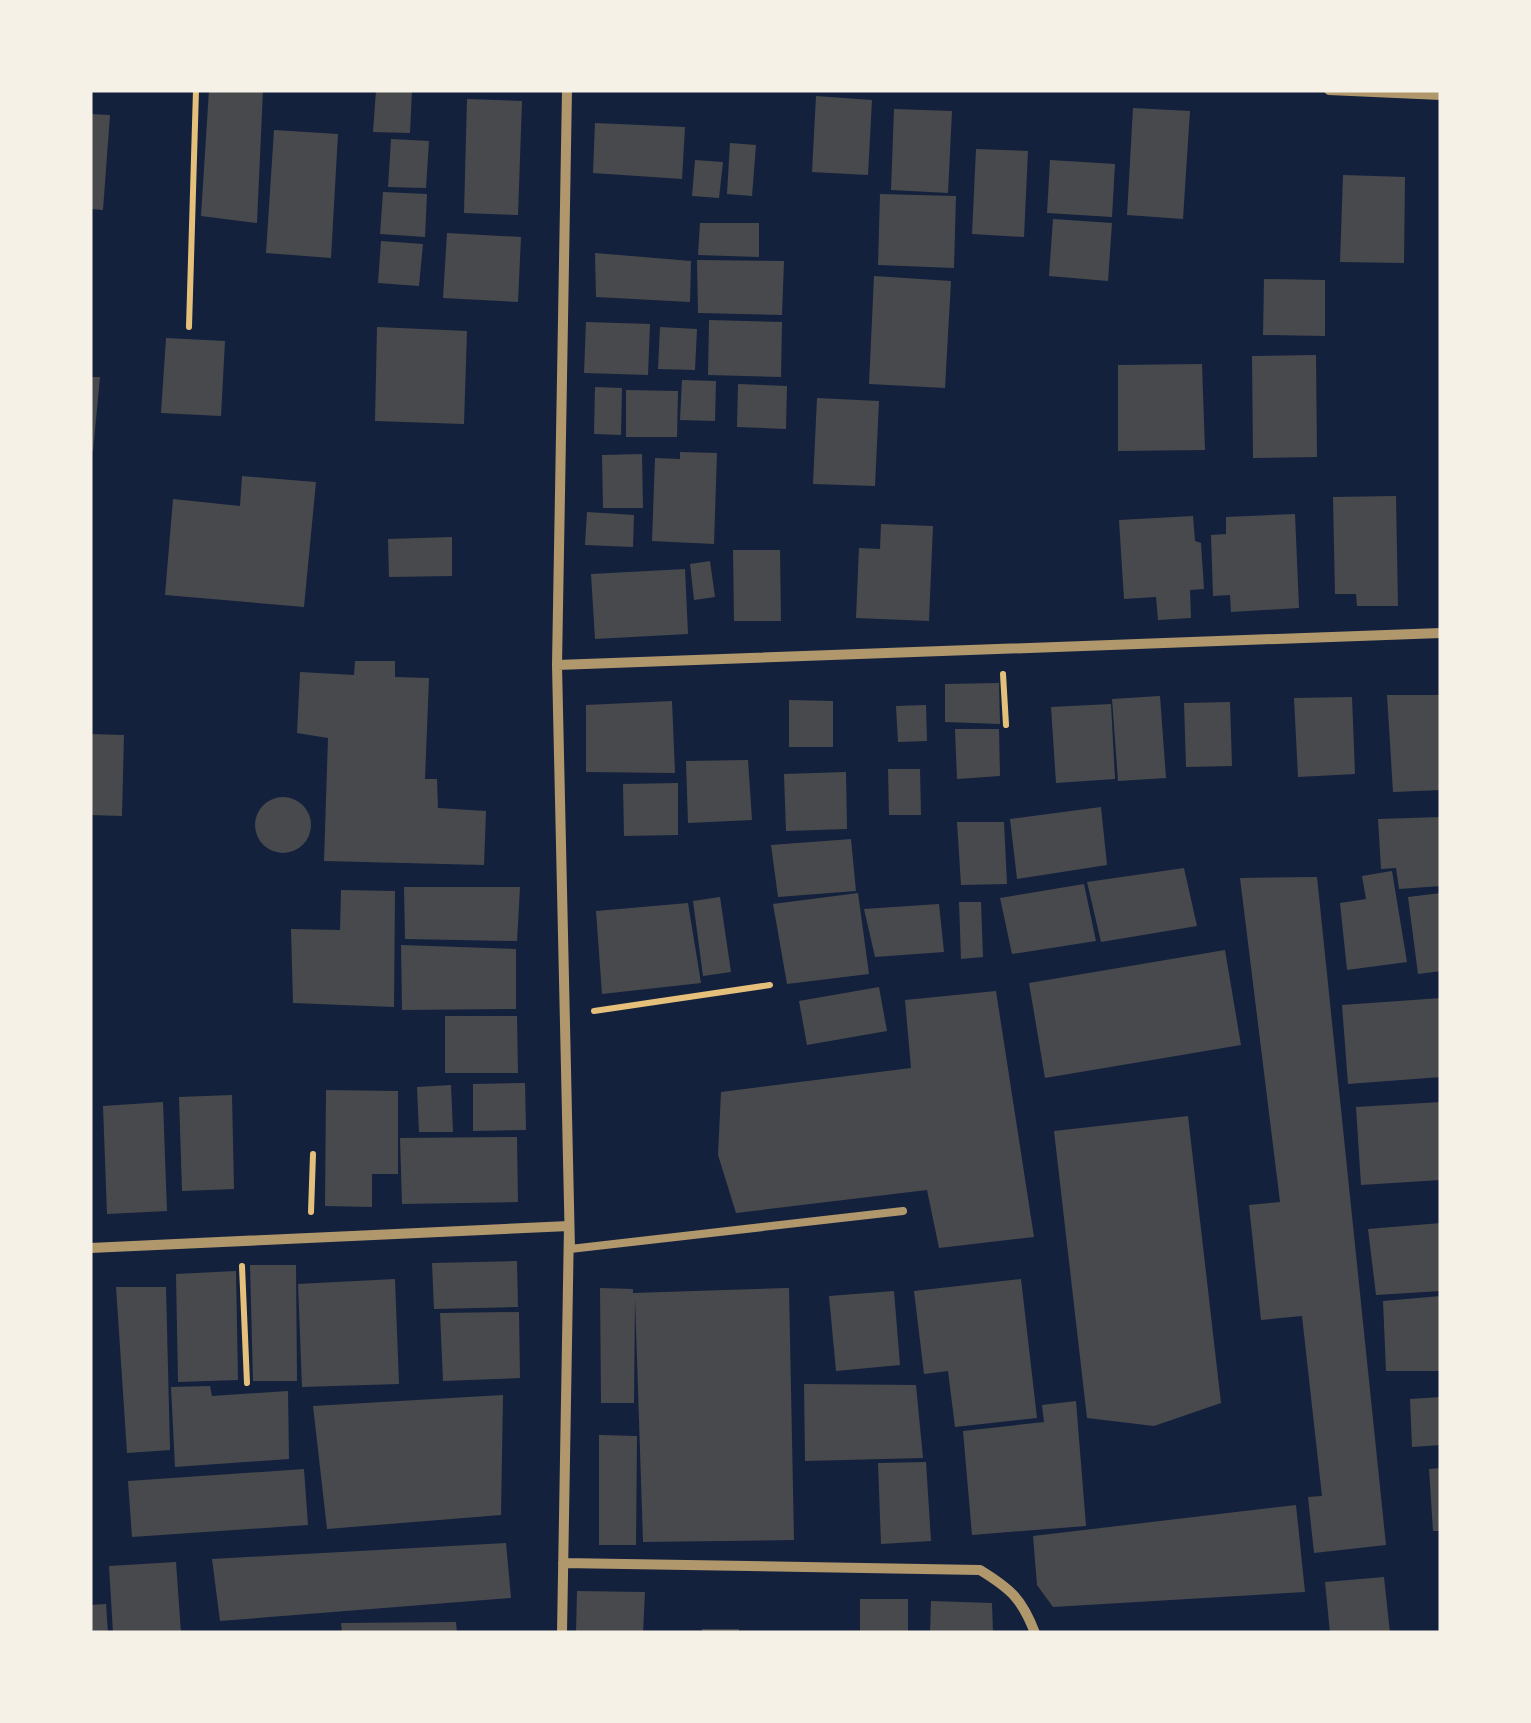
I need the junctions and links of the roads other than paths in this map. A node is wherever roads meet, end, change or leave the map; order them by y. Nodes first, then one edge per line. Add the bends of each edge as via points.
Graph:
1 (567, 90) edge
2 (1328, 90) edge
3 (1441, 95) edge
4 (1441, 632) edge
5 (557, 666) junction
6 (902, 1210) dead end
7 (90, 1248) edge
8 (570, 1249) junction
9 (563, 1562) junction
10 (562, 1633) edge
11 (1035, 1633) edge

1 - 5 street
2 - 3 street
4 - 5 street
5 - 8 street
6 - 8 lane
7 - 8 street via 569,1226
8 - 9 street
9 - 10 street
9 - 11 street via 980,1570 1023,1603

